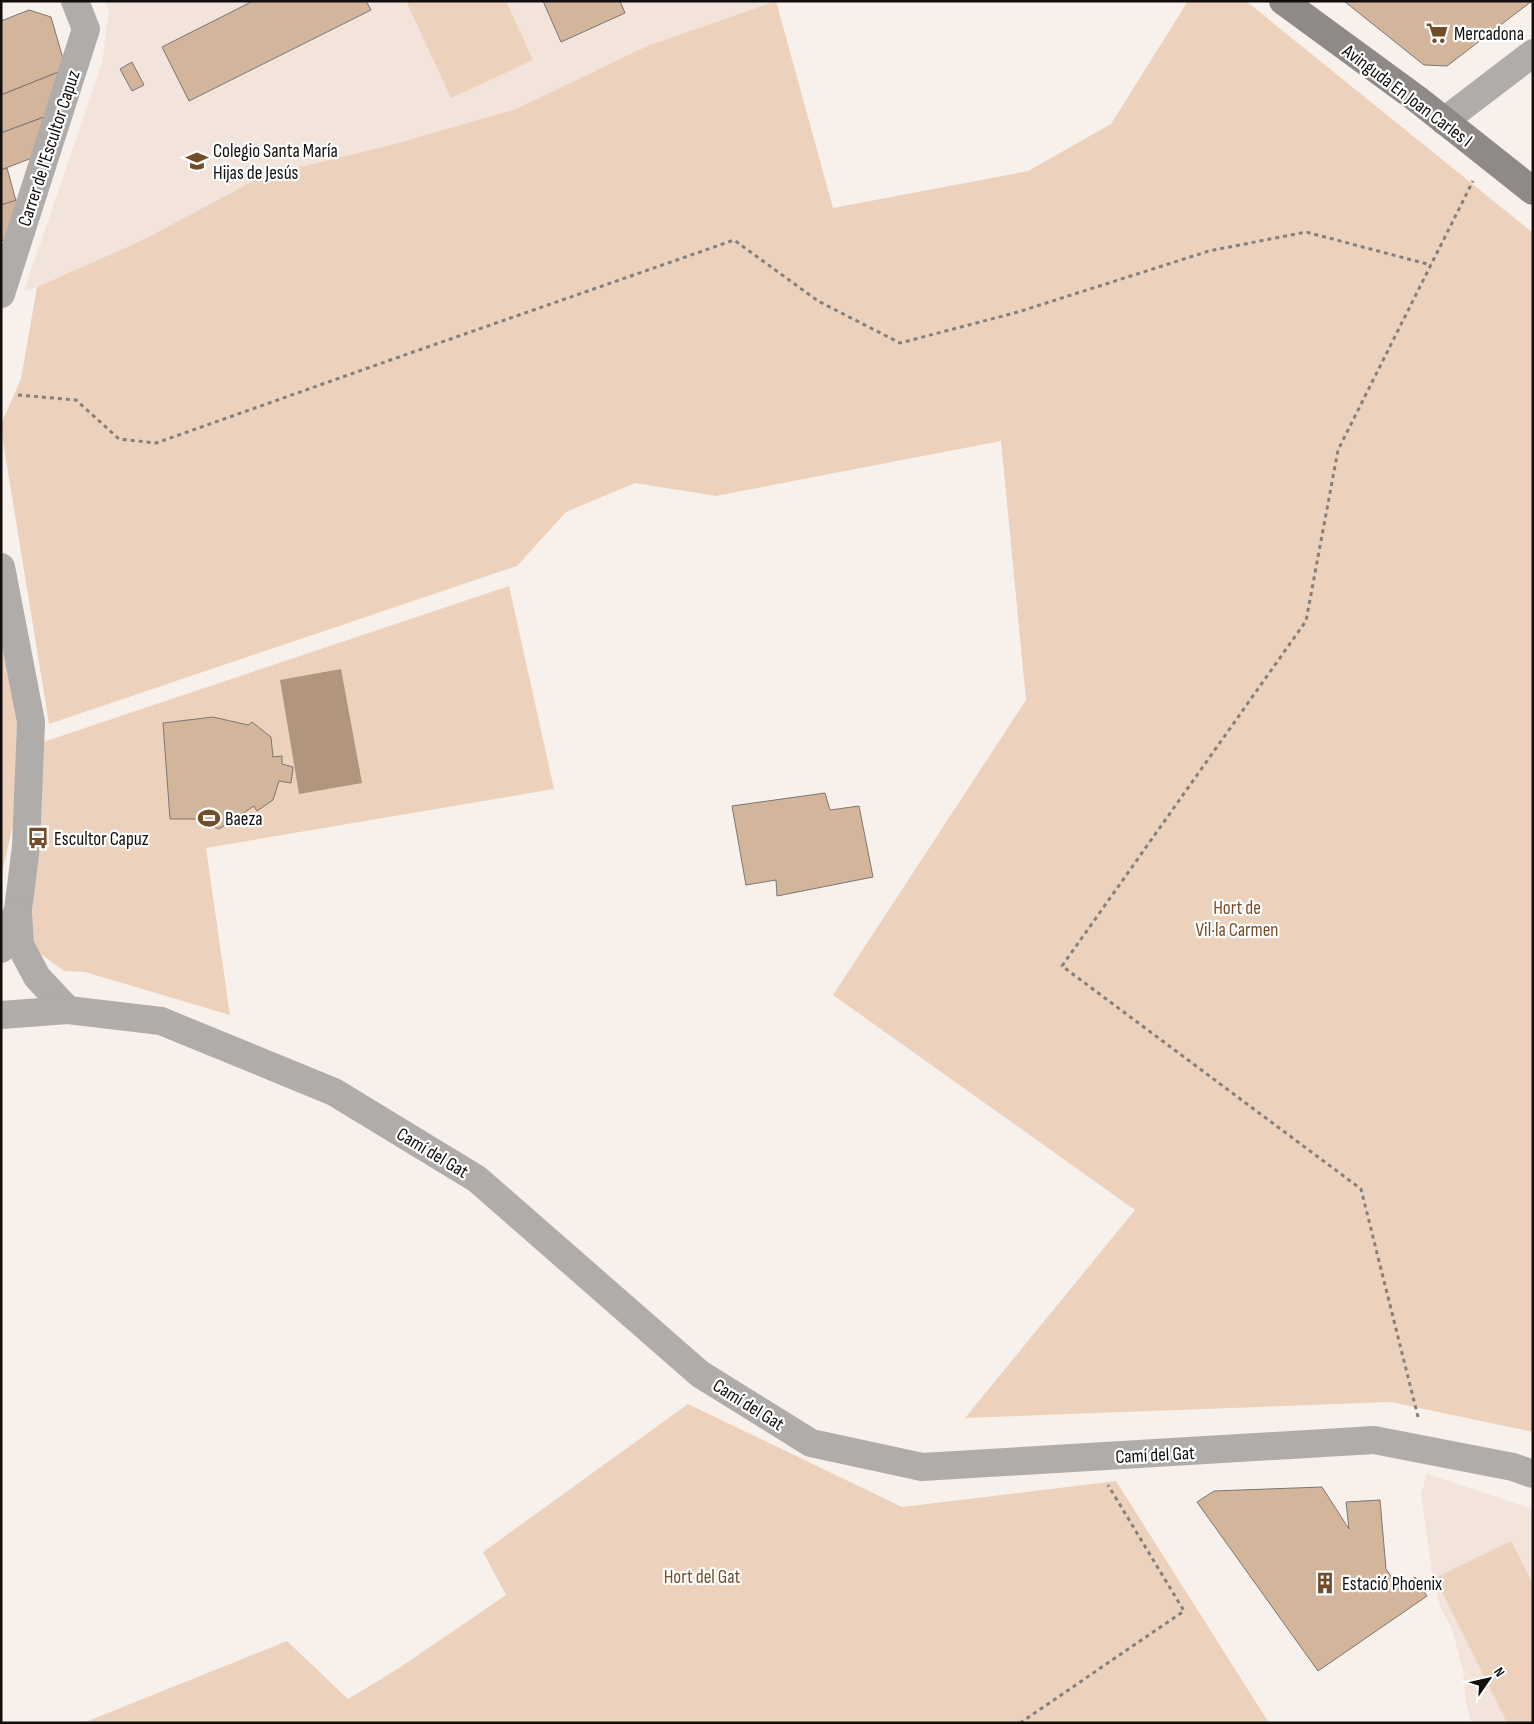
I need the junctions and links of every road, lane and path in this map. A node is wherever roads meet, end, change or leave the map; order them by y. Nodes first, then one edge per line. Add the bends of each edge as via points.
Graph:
1 (75, 1) edge
2 (1283, 1) edge
3 (1533, 53) edge
4 (1444, 121) junction
5 (1486, 155) junction
6 (1533, 191) edge
7 (1431, 265) junction
8 (1, 294) edge
9 (18, 395) dead end
10 (1, 567) edge
11 (18, 910) junction
12 (1, 949) edge
13 (68, 1010) junction
14 (1, 1015) edge
15 (1424, 1450) junction
16 (1092, 1458) junction
17 (1533, 1474) edge
18 (1020, 1723) edge

1 - 8 street, Carrer de l'Escultor Capuz via 86,29
2 - 4 main road, Avinguda En Joan Carles I
3 - 4 street
4 - 5 main road, Avinguda En Joan Carles I
5 - 6 main road, Avinguda En Joan Carles I
5 - 7 path
7 - 9 path via 1306,232 1209,252 1018,312 900,343 818,301 734,240 156,444 119,440 76,400
7 - 15 path via 1338,450 1306,620 1062,966 1361,1189
10 - 11 street via 31,722 26,846
11 - 12 street
11 - 13 street via 20,946 37,977
13 - 14 street, Camí del Gat
13 - 16 street, Camí del Gat via 161,1021 334,1092 477,1179 700,1374 811,1443 922,1467
15 - 16 street, Camí del Gat via 1374,1440
15 - 17 street, Camí del Gat via 1513,1467
16 - 18 path via 1184,1611

